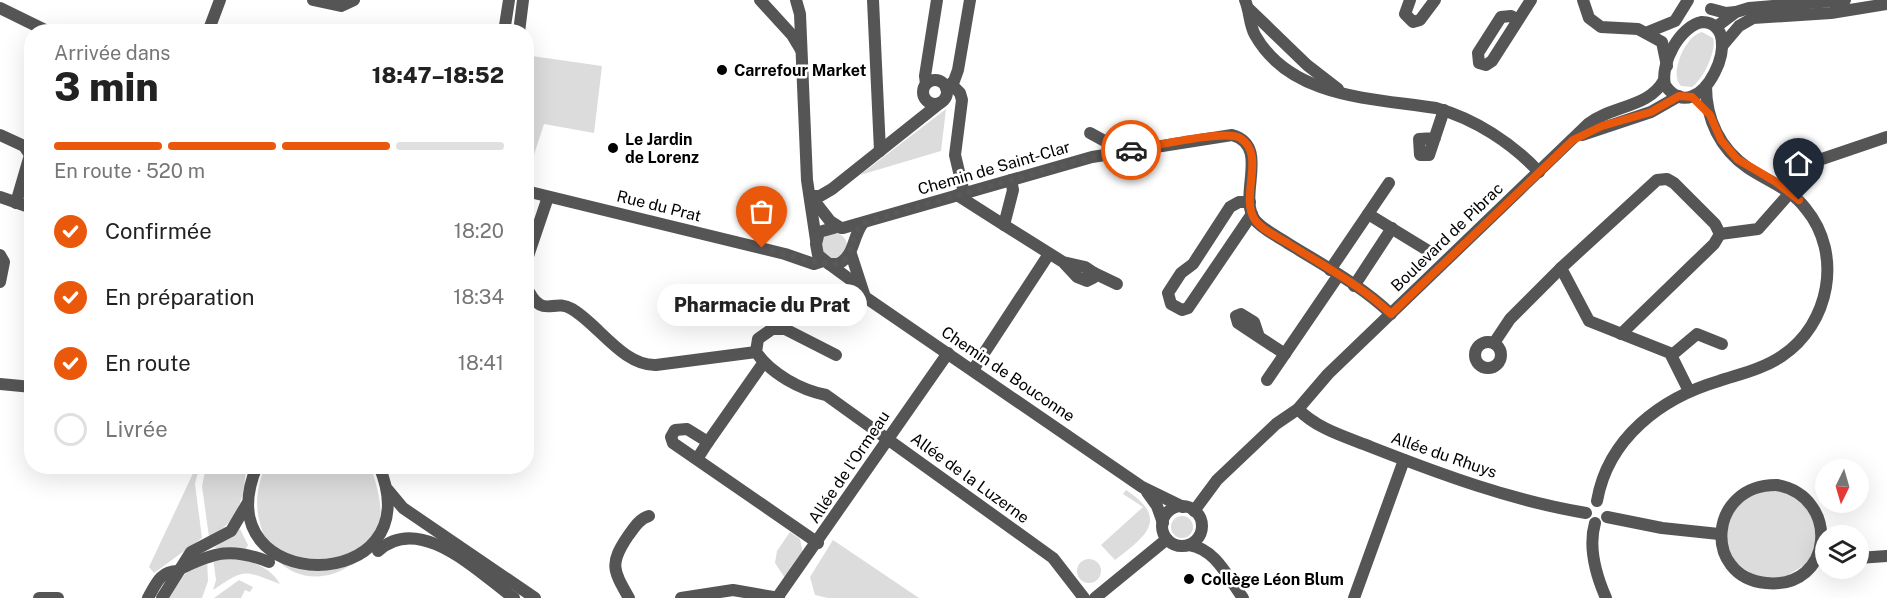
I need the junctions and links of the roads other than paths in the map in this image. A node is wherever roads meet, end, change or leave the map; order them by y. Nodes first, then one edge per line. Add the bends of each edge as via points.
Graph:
1 (220, 0) edge
2 (313, 0) edge
3 (354, 0) edge
4 (509, 0) edge
5 (523, 0) edge
6 (760, 0) edge
7 (796, 0) edge
8 (873, 0) edge
9 (937, 0) edge
10 (970, 0) edge
11 (1410, 0) edge
12 (1435, 0) edge
13 (1531, 0) edge
14 (1583, 0) edge
15 (1688, 0) edge
16 (1845, 0) edge
17 (1774, 3) edge
18 (1711, 4) edge
19 (1887, 4) edge
20 (1247, 5) edge
21 (0, 8) edge
22 (1736, 12) junction
23 (1518, 20) dead end
24 (33, 24) edge
25 (211, 24) edge
26 (505, 24) edge
27 (520, 24) edge
28 (1714, 25) junction
29 (1648, 32) junction
30 (1723, 45) junction
31 (801, 51) junction
32 (1667, 66) junction
33 (1664, 80) junction
34 (926, 84) junction
35 (949, 86) junction
36 (1706, 86) junction
37 (1679, 96) junction
38 (1692, 97) junction
39 (924, 98) junction
40 (940, 104) junction
41 (1444, 110) junction
42 (1710, 115) junction
43 (918, 122) junction
44 (1090, 133) dead end
45 (0, 135) edge
46 (1887, 137) edge
47 (1435, 138) dead end
48 (1573, 140) junction
49 (24, 147) edge
50 (880, 151) junction
51 (1114, 153) junction
52 (1539, 172) junction
53 (24, 176) edge
54 (1011, 180) junction
55 (1389, 183) dead end
56 (1790, 191) junction
57 (534, 193) edge
58 (961, 194) junction
59 (0, 196) edge
60 (810, 196) junction
61 (548, 197) junction
62 (16, 203) junction
63 (24, 206) edge
64 (1251, 208) junction
65 (1368, 214) junction
66 (863, 223) junction
67 (1005, 225) junction
68 (840, 227) junction
69 (1392, 228) junction
70 (1720, 234) junction
71 (534, 238) edge
72 (816, 242) junction
73 (852, 250) junction
74 (1432, 253) dead end
75 (784, 254) junction
76 (1049, 254) junction
77 (0, 255) edge
78 (826, 262) junction
79 (1189, 268) junction
80 (1561, 268) junction
81 (1334, 273) junction
82 (1206, 280) junction
83 (0, 282) edge
84 (1117, 284) dead end
85 (859, 286) junction
86 (1354, 286) junction
87 (534, 300) edge
88 (1391, 314) junction
89 (1621, 334) junction
90 (1259, 337) dead end
91 (1494, 343) dead end
92 (1722, 344) dead end
93 (948, 353) junction
94 (1285, 354) junction
95 (836, 355) dead end
96 (1672, 355) junction
97 (760, 357) junction
98 (973, 370) junction
99 (1267, 380) dead end
100 (0, 384) edge
101 (24, 386) edge
102 (1689, 391) junction
103 (1298, 409) junction
104 (887, 440) junction
105 (708, 442) junction
106 (697, 459) junction
107 (1404, 460) junction
108 (251, 474) edge
109 (255, 474) edge
110 (381, 474) edge
111 (252, 483) junction
112 (384, 483) junction
113 (1142, 487) junction
114 (249, 497) junction
115 (1597, 501) junction
116 (1189, 509) junction
117 (1586, 513) junction
118 (649, 516) dead end
119 (1601, 520) junction
120 (1163, 523) junction
121 (1820, 525) edge
122 (1719, 534) junction
123 (1167, 539) junction
124 (818, 543) junction
125 (1190, 545) junction
126 (373, 556) junction
127 (1887, 556) edge
128 (1869, 557) edge
129 (270, 562) junction
130 (1815, 563) edge
131 (178, 571) junction
132 (281, 571) dead end
133 (355, 571) dead end
134 (39, 598) edge
135 (58, 598) edge
136 (148, 598) edge
137 (162, 598) edge
138 (514, 598) edge
139 (535, 598) edge
140 (629, 598) edge
141 (681, 598) edge
142 (777, 598) edge
143 (1084, 598) edge
144 (1095, 598) edge
145 (1243, 598) edge
146 (1354, 598) edge
147 (1606, 598) edge

1 - 25 street
2 - 3 street via 338,6
4 - 26 street
5 - 27 street
6 - 31 street via 792,35
7 - 31 street
8 - 50 street
9 - 34 street
10 - 35 street via 958,70
11 - 12 street via 1405,14 1413,22 1420,20
13 - 23 street
14 - 29 street via 1589,18 1601,27
15 - 29 street via 1676,21
16 - 17 street
17 - 22 street
18 - 22 street via 1726,14
18 - 28 street
19 - 30 street via 1831,13 1753,18
20 - 41 street via 1317,74 1350,95
21 - 24 street
22 - 28 street
28 - 30 street via 1720,31
28 - 32 street via 1702,22 1686,28
29 - 32 street via 1662,42
30 - 36 street
31 - 60 street
32 - 33 street
33 - 37 street via 1668,90
33 - 48 street, Boulevard de Pibrac via 1653,96 1598,116
34 - 35 street via 940,81
34 - 39 street
35 - 40 street via 947,97
35 - 58 street via 963,100 955,155
36 - 38 street
36 - 42 street
37 - 38 street
37 - 48 street, Boulevard de Pibrac via 1651,112 1602,126
38 - 42 street
39 - 40 street via 931,104
39 - 43 street
40 - 43 street
41 - 47 street
41 - 52 street via 1505,141
42 - 56 street via 1721,140 1737,159
43 - 50 street
44 - 51 street via 1112,145
45 - 49 street
46 - 56 street via 1819,160
48 - 52 street, Boulevard de Pibrac
50 - 60 street via 827,193
51 - 54 street, Chemin de Saint-Clar
51 - 64 street, Chemin de Saint-Clar via 1236,136 1245,141 1251,154
52 - 88 street, Boulevard de Pibrac
53 - 62 street
54 - 58 street, Chemin de Saint-Clar
54 - 67 street
55 - 65 street
56 - 70 street via 1757,230
56 - 102 street via 1814,219 1827,255 1827,282 1818,314 1800,341 1775,360
57 - 61 street, Rue du Prat
58 - 66 street, Chemin de Saint-Clar
58 - 67 street
59 - 62 street
60 - 68 street
60 - 72 street
61 - 71 street
61 - 75 street, Rue du Prat
62 - 63 street
64 - 79 street via 1239,202 1230,207
64 - 81 street via 1259,225
64 - 82 street
65 - 69 street
65 - 81 street
66 - 68 street, Chemin de Saint-Clar
66 - 73 street
67 - 76 street
68 - 72 street via 819,232
68 - 73 street via 850,235
69 - 74 street
69 - 86 street
70 - 80 street via 1674,183 1659,179
70 - 89 street
72 - 75 street
72 - 78 street via 818,255
73 - 78 street via 838,264
73 - 85 street
75 - 78 street, Rue du Prat via 814,264
76 - 84 street via 1084,280 1092,279 1094,273
76 - 98 street
77 - 83 street via 4,262
78 - 85 street, Chemin de Bouconne
79 - 82 street
79 - 82 street via 1168,293 1171,304 1187,309
80 - 89 street via 1587,319
80 - 91 street via 1510,319
81 - 86 street
81 - 94 street
85 - 93 street, Chemin de Bouconne via 865,297
86 - 88 street
87 - 97 street via 544,307 571,308 644,364
88 - 103 street, Boulevard de Pibrac via 1328,374
89 - 96 street
90 - 94 street
92 - 96 street via 1697,334
93 - 98 street, Chemin de Bouconne
93 - 104 street, Allée de l'Ormeau
94 - 99 street
95 - 97 street via 776,328 758,339
96 - 102 street
97 - 104 street, Allée de la Luzerne via 808,392 826,395
97 - 105 street
98 - 113 street, Chemin de Bouconne
100 - 101 street
102 - 115 street via 1658,408 1627,438 1607,470
103 - 107 street, Allée du Rhuys via 1330,430
103 - 116 street, Boulevard de Pibrac via 1276,424
104 - 124 street, Allée de l'Ormeau
104 - 143 street, Allée de la Luzerne via 1053,558
105 - 106 street
105 - 106 street via 687,429 677,428 674,432 673,442
106 - 124 street
107 - 117 street, Allée du Rhuys
107 - 146 street
108 - 111 street
109 - 111 street
110 - 112 street
111 - 114 street
112 - 126 street via 387,525
112 - 139 street via 403,508
113 - 116 street, Chemin de Bouconne
113 - 120 street, Chemin de Bouconne
114 - 129 street via 253,536
114 - 131 street via 231,531 191,552
115 - 117 street
115 - 119 street via 1606,506
116 - 120 street via 1170,511
116 - 125 street via 1202,526
117 - 119 street
118 - 140 street via 639,522 615,559 616,573
119 - 122 street
119 - 147 street via 1592,539
120 - 123 street
121 - 122 street via 1807,500 1786,487 1761,486 1733,504
122 - 130 street via 1732,565 1758,582 1777,584 1794,578
123 - 125 street via 1177,546
123 - 144 street
124 - 142 street, Allée de l'Ormeau
125 - 145 street via 1205,549
126 - 133 street
126 - 138 street via 400,540 426,539
127 - 128 street
129 - 131 street via 225,552 200,558
129 - 132 street
131 - 136 street via 161,576
131 - 137 street
134 - 135 street
141 - 142 street via 733,590

